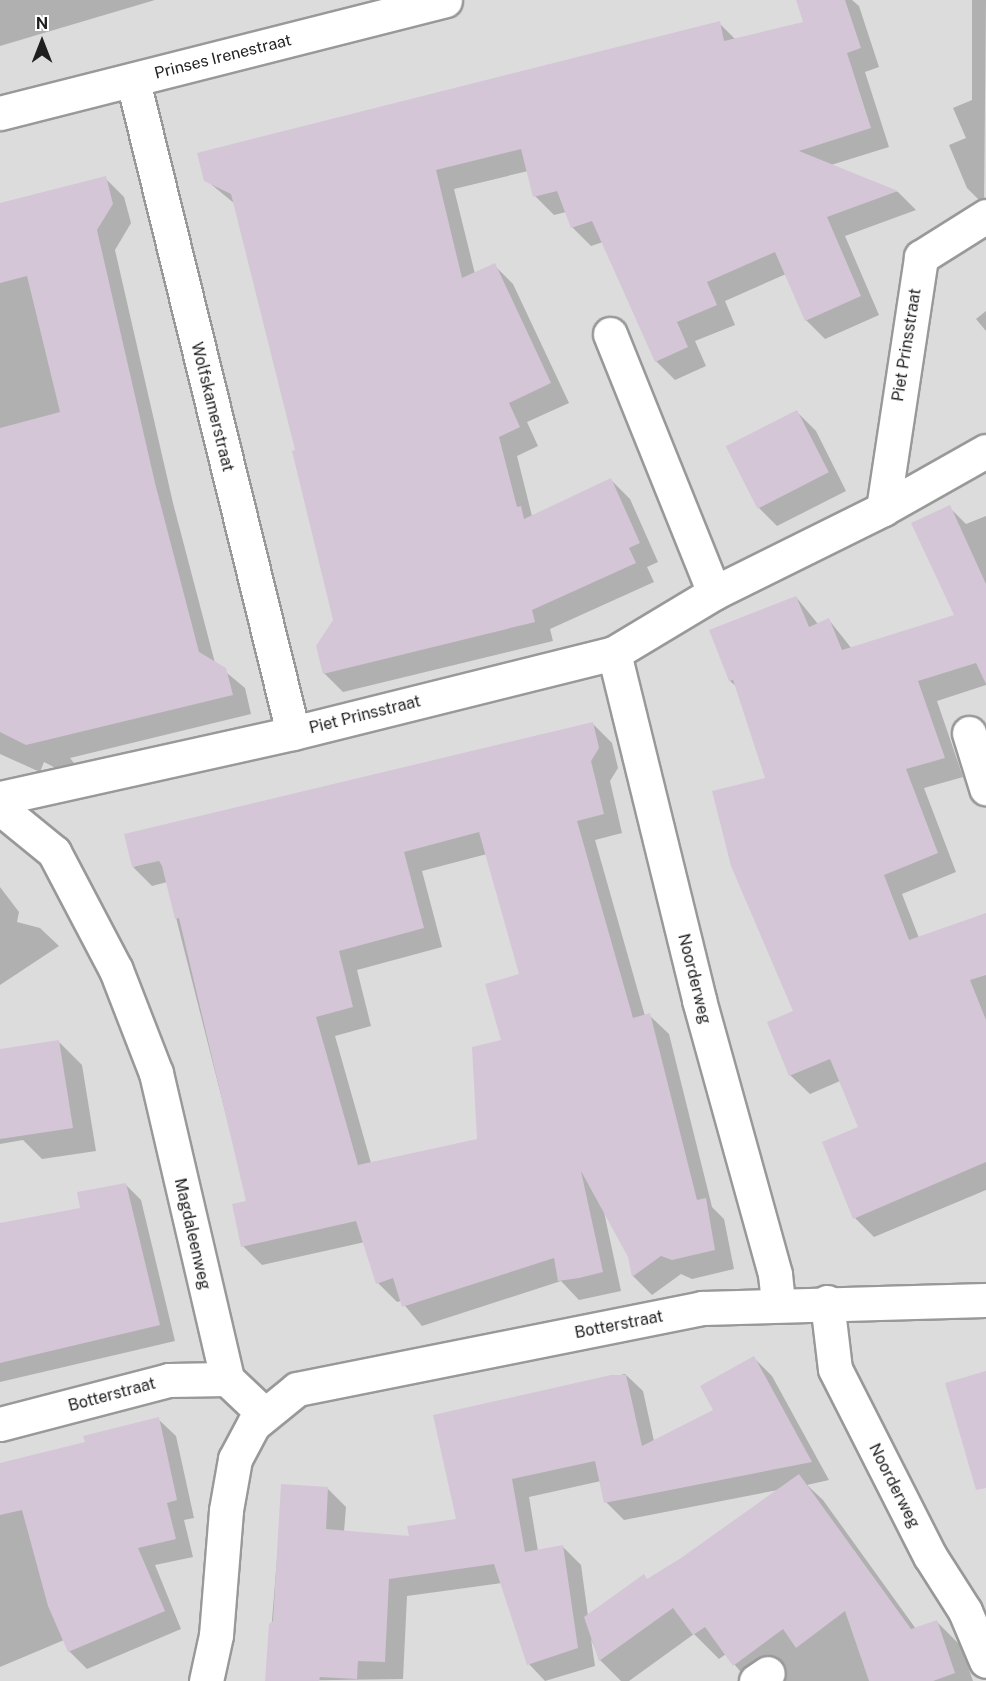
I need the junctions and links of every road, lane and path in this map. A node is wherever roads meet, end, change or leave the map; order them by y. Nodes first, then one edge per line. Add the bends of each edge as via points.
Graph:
1 (445, 0) edge
2 (133, 81) junction
3 (0, 113) edge
4 (986, 216) edge
5 (610, 334) dead end
6 (986, 451) edge
7 (883, 509) junction
8 (714, 592) junction
9 (614, 653) junction
10 (293, 733) junction
11 (969, 733) dead end
12 (986, 788) edge
13 (0, 798) edge
14 (0, 808) edge
15 (986, 1300) edge
16 (827, 1302) junction
17 (778, 1304) junction
18 (226, 1379) junction
19 (264, 1414) junction
20 (0, 1424) edge
21 (976, 1605) edge
22 (986, 1661) edge
23 (206, 1681) edge

1 - 2 street, Prinses Irenestraat
2 - 3 street, Prinses Irenestraat
2 - 10 street, Wolfskamerstraat
4 - 7 street, Piet Prinsstraat via 921,257
5 - 8 street
6 - 7 street, Piet Prinsstraat
7 - 8 street, Piet Prinsstraat
8 - 9 street, Piet Prinsstraat
9 - 10 street, Piet Prinsstraat
9 - 17 street, Noorderweg via 699,1000 775,1274
10 - 13 street, Piet Prinsstraat
11 - 12 street
14 - 18 street, Magdaleenweg via 54,852 120,980 156,1073
15 - 16 street, Botterstraat
16 - 17 street, Botterstraat
16 - 21 street, Noorderweg via 835,1369 930,1556
17 - 19 street, Botterstraat via 702,1308 337,1379 297,1389
18 - 19 street
18 - 20 street, Botterstraat via 169,1380
19 - 23 street via 235,1459 226,1510 216,1635
21 - 22 street, Noorderweg

